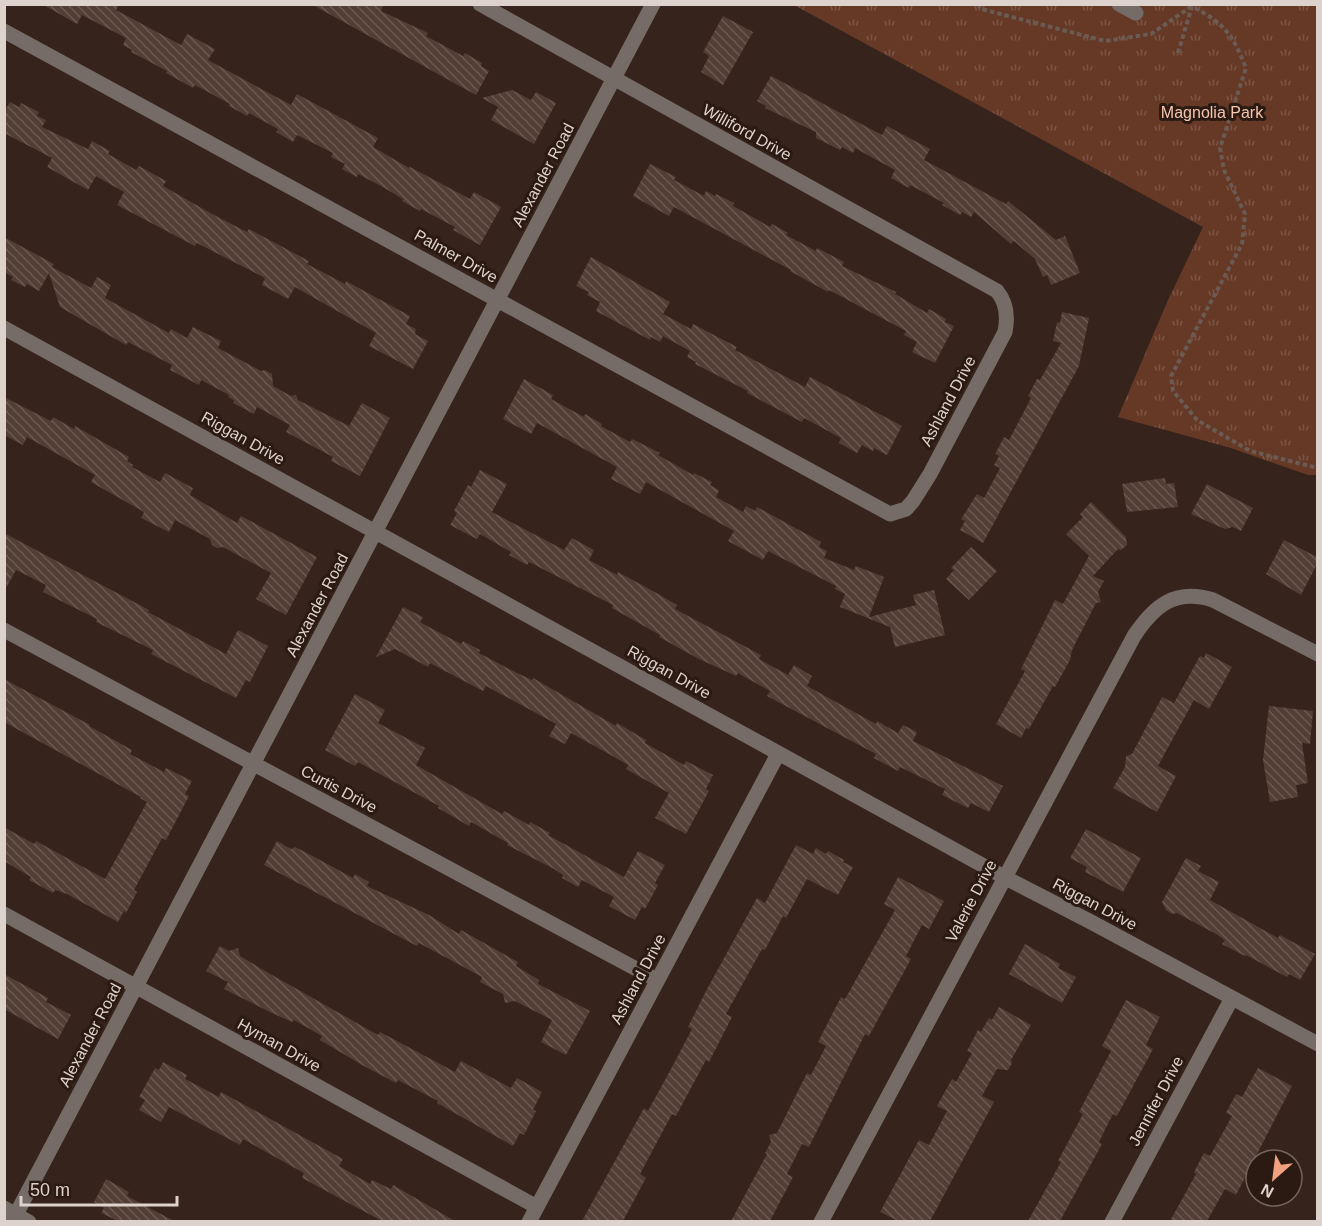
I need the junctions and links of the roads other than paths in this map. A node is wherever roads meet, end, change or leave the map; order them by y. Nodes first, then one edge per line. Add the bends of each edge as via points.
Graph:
1 (480, 4) edge
2 (653, 4) edge
3 (1119, 4) edge
4 (1136, 13) dead end
5 (4, 31) edge
6 (614, 79) junction
7 (997, 291) joint
8 (498, 300) junction
9 (4, 328) edge
10 (890, 514) joint
11 (376, 531) junction
12 (4, 630) edge
13 (1317, 654) edge
14 (778, 754) junction
15 (253, 764) junction
16 (1004, 877) junction
17 (4, 914) edge
18 (657, 981) junction
19 (136, 986) junction
20 (1232, 998) junction
21 (1317, 1044) edge
22 (537, 1207) junction
23 (15, 1216) edge
24 (529, 1221) edge
25 (820, 1221) edge
26 (1112, 1221) edge

1 - 6 street, Williford Drive
2 - 6 street, Alexander Road
3 - 4 street
5 - 8 street, Palmer Drive
6 - 7 street, Williford Drive
6 - 8 street, Alexander Road
7 - 10 street, Ashland Drive via 1006,305 1007,324 1000,343 913,501 906,509
8 - 10 street, Palmer Drive
8 - 11 street, Alexander Road
9 - 11 street, Riggan Drive
11 - 14 street, Riggan Drive
11 - 15 street, Alexander Road
12 - 15 street, Curtis Drive
13 - 16 street, Valerie Drive via 1213,600 1188,596 1162,604 1134,636
14 - 16 street, Riggan Drive
14 - 18 street, Ashland Drive
15 - 18 street, Curtis Drive
15 - 19 street, Alexander Road
16 - 20 street, Riggan Drive
16 - 25 street, Valerie Drive
17 - 19 street, Hyman Drive
18 - 22 street, Ashland Drive
19 - 22 street, Hyman Drive
19 - 23 street, Alexander Road
20 - 21 street, Riggan Drive
20 - 26 street, Jennifer Drive
22 - 24 street, Ashland Drive

